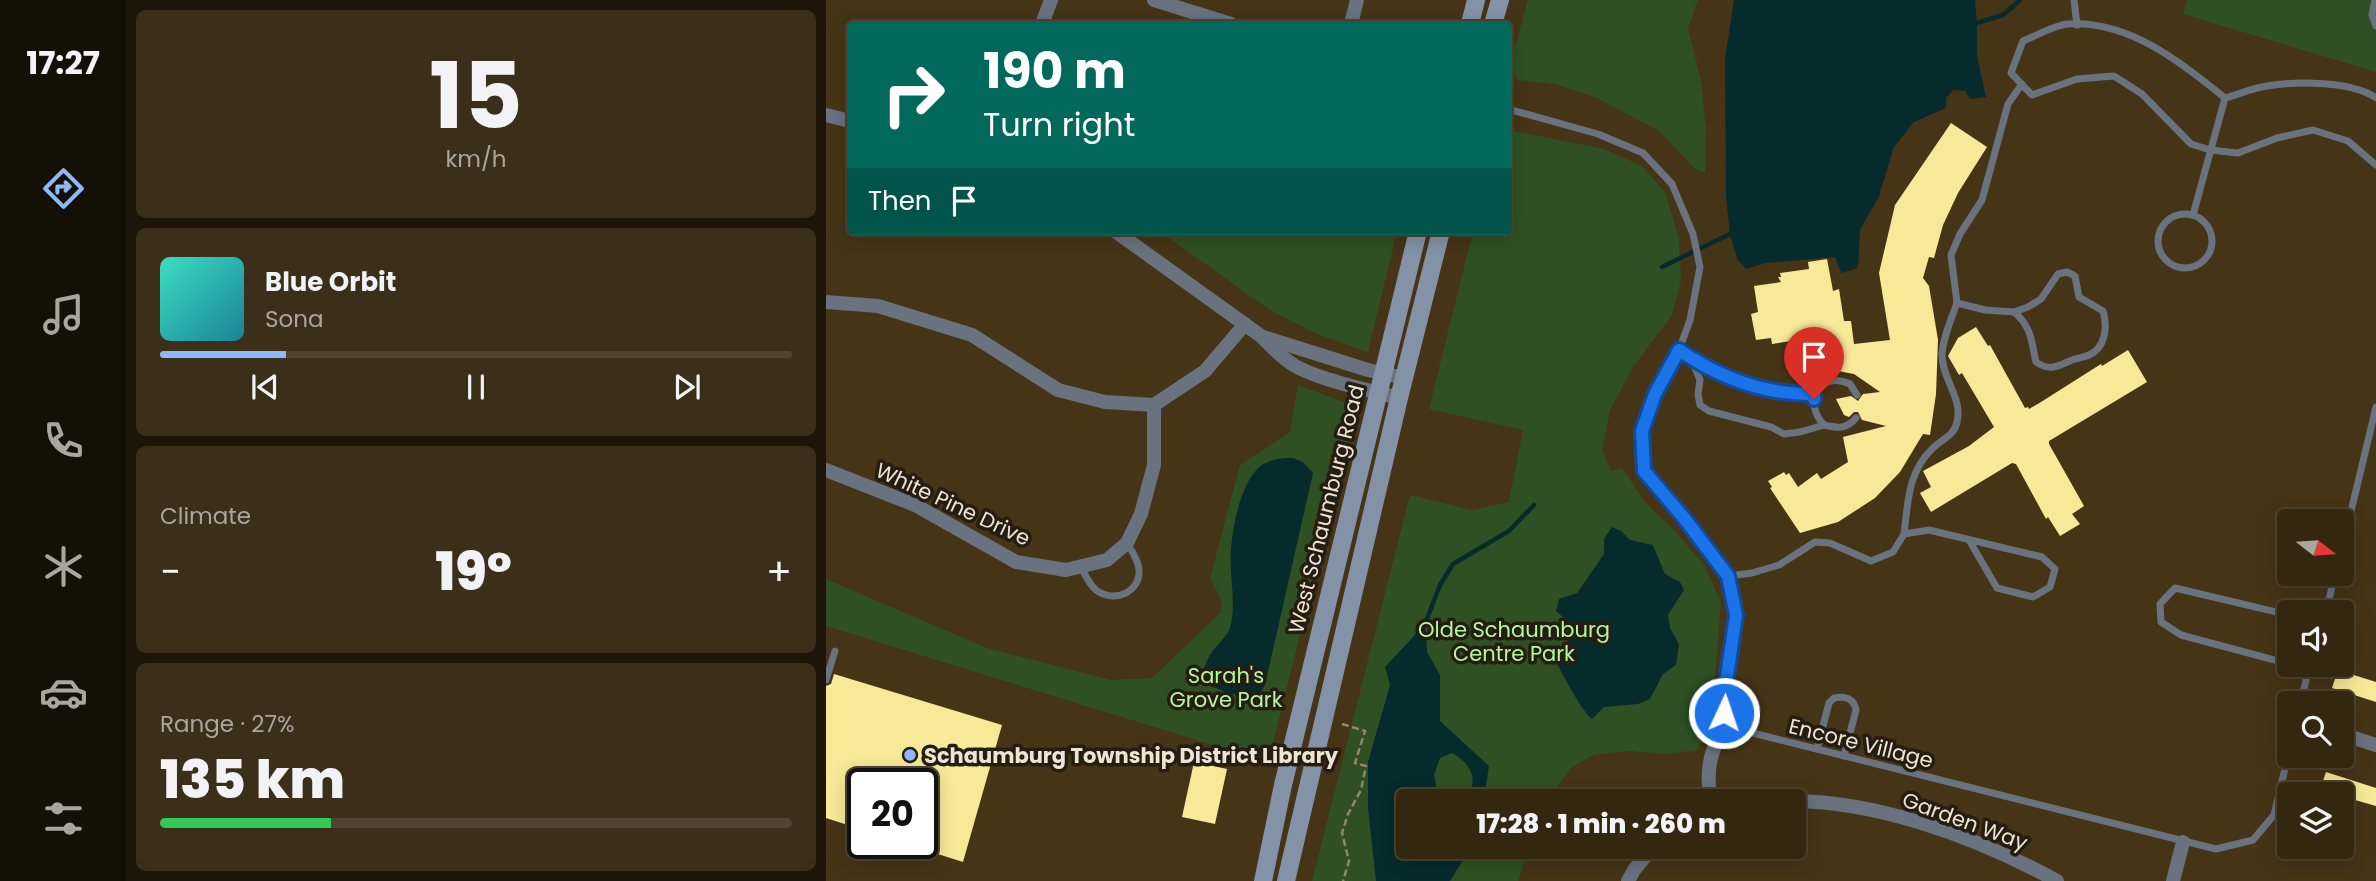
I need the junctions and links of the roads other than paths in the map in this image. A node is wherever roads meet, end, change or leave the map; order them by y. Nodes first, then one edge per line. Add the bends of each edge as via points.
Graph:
1 (1051, 0) edge
2 (1154, 0) edge
3 (1357, 0) edge
4 (1476, 0) edge
5 (1500, 0) edge
6 (2074, 0) edge
7 (2375, 0) edge
8 (1043, 21) edge
9 (1221, 21) edge
10 (1352, 21) edge
11 (1471, 21) edge
12 (1494, 21) edge
13 (2077, 25) junction
14 (2376, 26) edge
15 (2022, 84) junction
16 (2225, 98) junction
17 (2376, 98) edge
18 (1512, 110) edge
19 (826, 115) edge
20 (847, 120) edge
21 (2210, 150) junction
22 (2376, 165) edge
23 (2193, 215) junction
24 (1121, 235) edge
25 (1417, 235) edge
26 (1440, 235) edge
27 (826, 302) edge
28 (1956, 303) junction
29 (2014, 312) junction
30 (1245, 324) junction
31 (1261, 337) junction
32 (1679, 350) junction
33 (1691, 358) junction
34 (1382, 373) junction
35 (1404, 378) junction
36 (1378, 393) junction
37 (1814, 394) junction
38 (1857, 395) dead end
39 (1399, 398) junction
40 (1153, 405) junction
41 (2376, 407) edge
42 (1856, 418) dead end
43 (1824, 425) junction
44 (826, 470) edge
45 (2352, 509) edge
46 (1904, 534) junction
47 (1969, 540) junction
48 (1128, 543) junction
49 (1080, 566) junction
50 (1728, 576) junction
51 (2277, 612) edge
52 (835, 651) dead end
53 (2277, 660) edge
54 (826, 680) edge
55 (1732, 721) junction
56 (2354, 738) edge
57 (2376, 745) edge
58 (1817, 749) junction
59 (1844, 756) junction
60 (2285, 768) edge
61 (1709, 789) edge
62 (1806, 801) edge
63 (2183, 842) junction
64 (1643, 859) edge
65 (1263, 881) edge
66 (1286, 881) edge
67 (1628, 881) edge
68 (2057, 881) edge
69 (2173, 881) edge

1 - 8 street
2 - 9 street
3 - 10 street
4 - 11 main road
5 - 12 main road
6 - 13 lane
7 - 14 lane via 2372,15
13 - 15 lane via 2066,24 2023,41 2011,73
13 - 16 lane via 2113,27 2181,62
15 - 21 lane via 2032,95 2077,79 2114,76 2142,94 2191,144
15 - 28 lane via 2008,104 1982,200 1951,255
16 - 17 lane via 2267,86 2323,83 2368,92
16 - 21 lane
18 - 32 lane via 1598,134 1643,153 1672,184 1693,233 1700,267
19 - 20 street
21 - 22 lane via 2238,153 2313,130 2348,141
21 - 23 lane
23 - 23 lane via 2168,219 2159,233 2159,250 2178,268 2204,260 2212,243 2207,225
24 - 30 street
25 - 34 main road, West Schaumburg Road
26 - 35 main road, West Schaumburg Road
27 - 40 street via 878,306 972,335 1058,390 1105,402
28 - 29 lane
28 - 46 lane via 1942,356 1957,401 1958,421 1914,474
29 - 29 lane via 2041,299 2059,274 2067,272 2075,276 2079,297 2103,311 2106,327 2099,349 2057,368 2042,367 2036,362 2031,332
30 - 31 street
30 - 40 street via 1205,371
31 - 34 street
31 - 36 street via 1299,368
32 - 33 lane
32 - 50 lane via 1655,394 1642,431 1644,471
33 - 37 lane via 1735,381
33 - 43 lane via 1700,380 1700,405 1709,411 1784,433
34 - 35 street
34 - 36 main road, West Schaumburg Road
35 - 39 main road, West Schaumburg Road
36 - 39 street
36 - 65 main road, West Schaumburg Road
37 - 38 lane via 1823,384 1836,380 1850,384
37 - 43 lane via 1816,414
39 - 66 main road, West Schaumburg Road
40 - 48 street via 1154,465
41 - 45 lane
42 - 43 lane via 1843,428
44 - 49 street, White Pine Drive via 915,505 1016,562 1066,570
46 - 47 lane via 1929,530
46 - 50 lane via 1893,552 1871,561 1830,543 1815,542 1779,565
47 - 47 lane via 2042,557 2055,569 2050,587 2033,597 1997,588
48 - 49 street, White Pine Drive via 1107,560
48 - 49 lane via 1139,569 1138,581 1123,595 1096,590
50 - 55 lane via 1736,615 1724,713
51 - 53 lane via 2175,589 2160,604 2161,622 2181,635
52 - 54 lane
55 - 58 lane, Encore Village via 1741,730
55 - 61 street via 1713,750
56 - 57 street
58 - 59 lane, Encore Village
58 - 59 lane via 1829,703 1834,698 1851,699 1856,710
59 - 63 lane, Encore Village
60 - 63 lane, Encore Village via 2274,815 2253,840 2216,849
62 - 68 street, Garden Way via 1912,820
63 - 69 street
64 - 67 street

